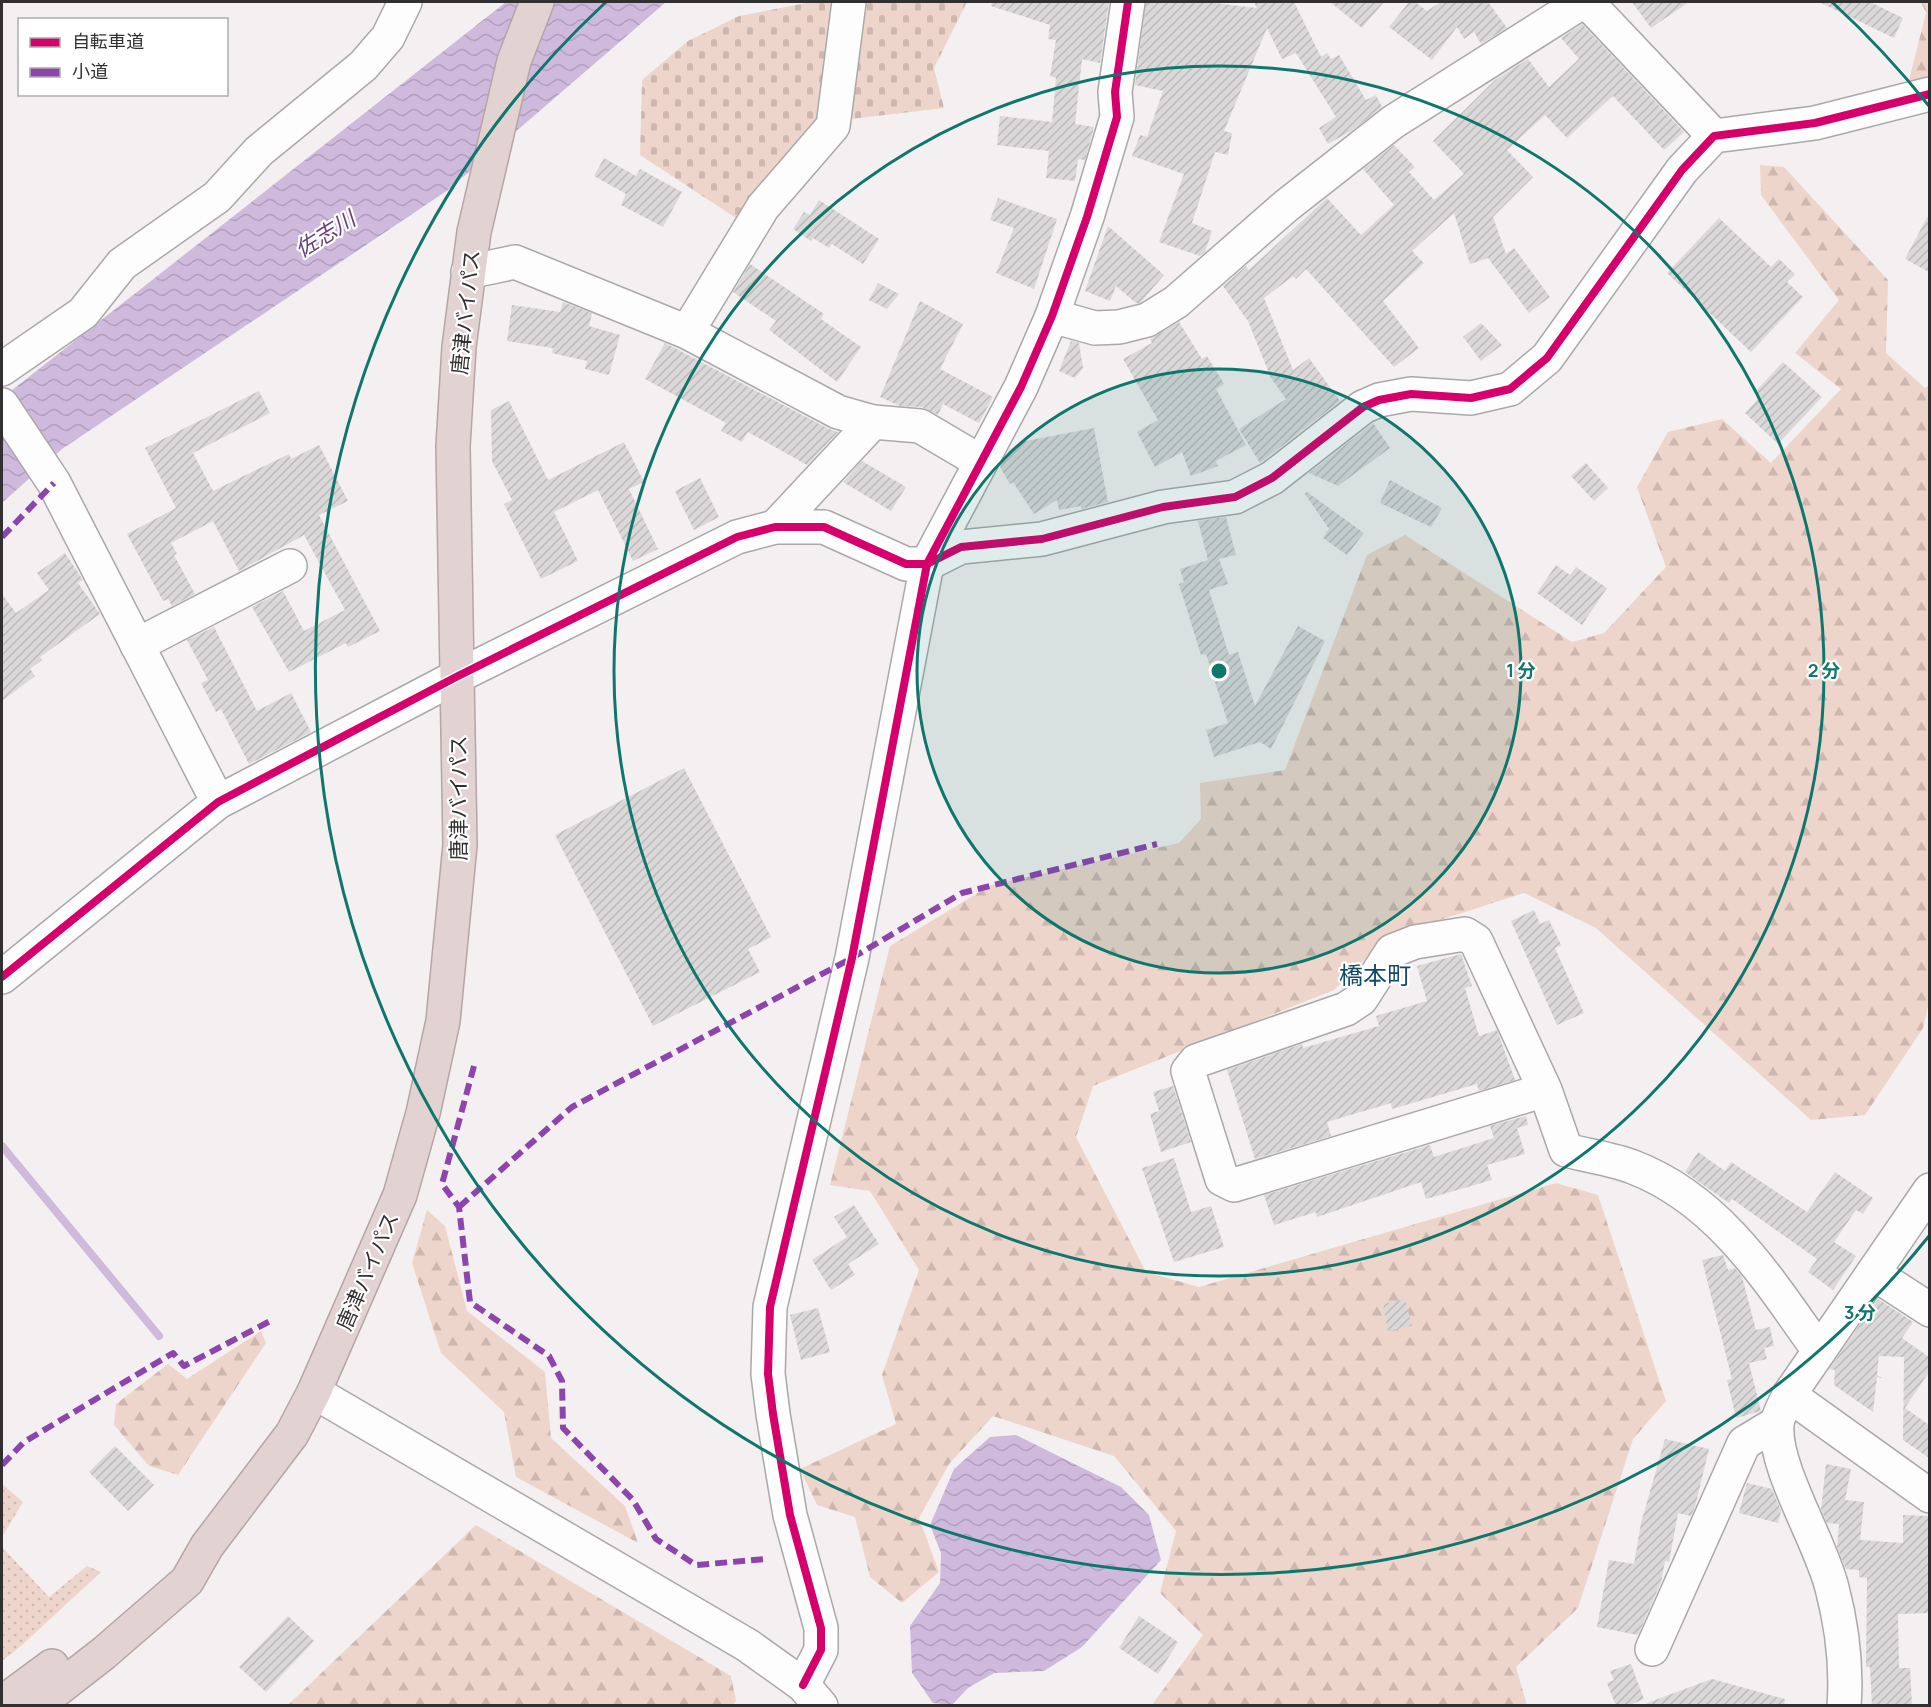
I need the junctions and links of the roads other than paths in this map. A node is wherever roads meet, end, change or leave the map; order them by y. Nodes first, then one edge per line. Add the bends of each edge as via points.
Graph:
1 (405, 2) edge
2 (537, 2) edge
3 (849, 2) edge
4 (1128, 2) edge
5 (1582, 2) edge
6 (1587, 2) edge
7 (1929, 94) edge
8 (1714, 136) junction
9 (468, 272) junction
10 (1052, 316) junction
11 (687, 332) junction
12 (2, 369) edge
13 (2, 405) edge
14 (873, 422) junction
15 (981, 462) junction
16 (775, 527) junction
17 (927, 564) junction
18 (290, 566) dead end
19 (137, 645) junction
20 (458, 676) junction
21 (218, 802) junction
22 (2, 977) edge
23 (1545, 1090) junction
24 (1929, 1190) edge
25 (1873, 1273) junction
26 (1929, 1310) edge
27 (1819, 1351) junction
28 (314, 1392) junction
29 (1783, 1409) junction
30 (1929, 1496) edge
31 (207, 1546) junction
32 (1652, 1649) dead end
33 (812, 1695) edge
34 (2, 1703) edge
35 (36, 1706) edge
36 (1844, 1706) edge

1 - 12 street via 388,37 363,66 259,151 217,197 122,264 83,312
2 - 9 highway, 唐津バイパス via 514,61
3 - 11 street via 833,126 763,207
4 - 10 street via 1115,92 1118,117
5 - 10 street via 1393,122 1286,206 1176,302 1147,320 1095,328
6 - 8 street
7 - 8 street via 1815,123
8 - 17 street via 1682,170 1547,358 1510,389 1471,398 1411,394 1379,400 1363,406 1272,478 1235,497 1163,507 1042,539 961,547
9 - 11 street via 515,262
9 - 20 highway, 唐津バイパス via 453,446
10 - 15 street via 1021,387
11 - 14 street via 838,412
13 - 19 street via 54,483
14 - 15 street via 920,426
14 - 16 street
15 - 17 street
16 - 17 street via 824,526 906,564
16 - 20 street via 737,537
17 - 33 street via 852,958 771,1307 768,1374 773,1414 790,1515 820,1628 821,1650
18 - 19 street
19 - 21 street
20 - 21 street
20 - 28 highway, 唐津バイパス via 460,845 443,1021 400,1195
21 - 22 street
23 - 23 street via 1234,1185 1222,1179 1188,1071 1196,1061 1346,1009 1361,999 1392,951 1415,942 1465,934 1476,941
23 - 27 street via 1566,1150 1632,1166 1678,1189 1720,1222 1762,1271
24 - 25 street
25 - 26 street
25 - 27 street
27 - 29 street
28 - 31 highway, 唐津バイパス via 292,1434
28 - 33 street via 747,1645
29 - 30 street
29 - 32 street via 1744,1443
29 - 36 street via 1785,1469 1817,1541 1832,1588 1846,1678
31 - 34 highway, 唐津バイパス via 174,1565 93,1635
31 - 35 highway, 唐津バイパス via 187,1581

